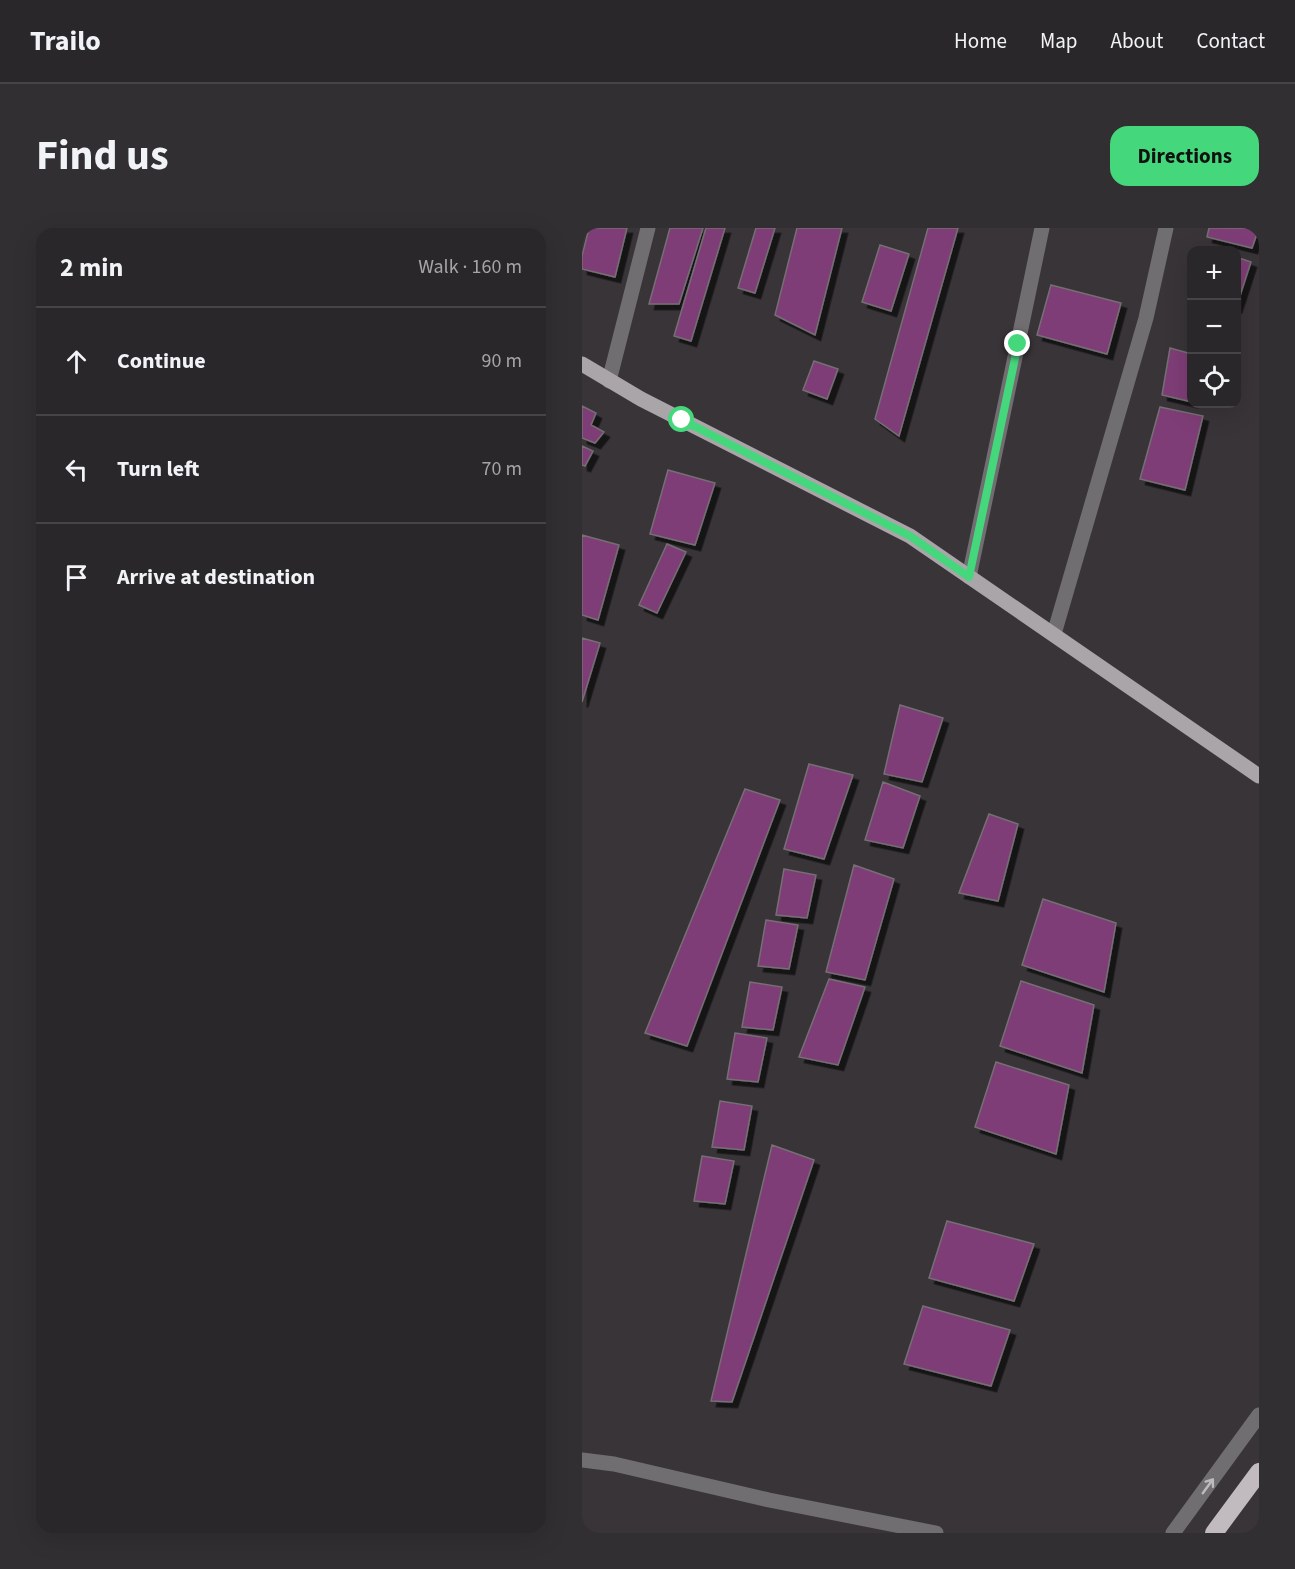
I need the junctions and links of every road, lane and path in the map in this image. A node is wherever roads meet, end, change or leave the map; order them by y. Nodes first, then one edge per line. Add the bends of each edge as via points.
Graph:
1 (648, 228) edge
2 (1042, 228) edge
3 (1166, 228) edge
4 (582, 364) edge
5 (609, 381) junction
6 (969, 577) junction
7 (1054, 634) junction
8 (1259, 776) edge
9 (1259, 1415) edge
10 (582, 1460) edge
11 (1259, 1472) edge
12 (936, 1533) edge
13 (1173, 1533) edge
14 (1214, 1533) edge

1 - 5 street
2 - 6 street
3 - 7 street via 1146,318
4 - 5 main road
5 - 6 main road via 910,536
6 - 7 main road
7 - 8 main road
13 -> 9 street
10 - 12 street
11 - 14 highway

